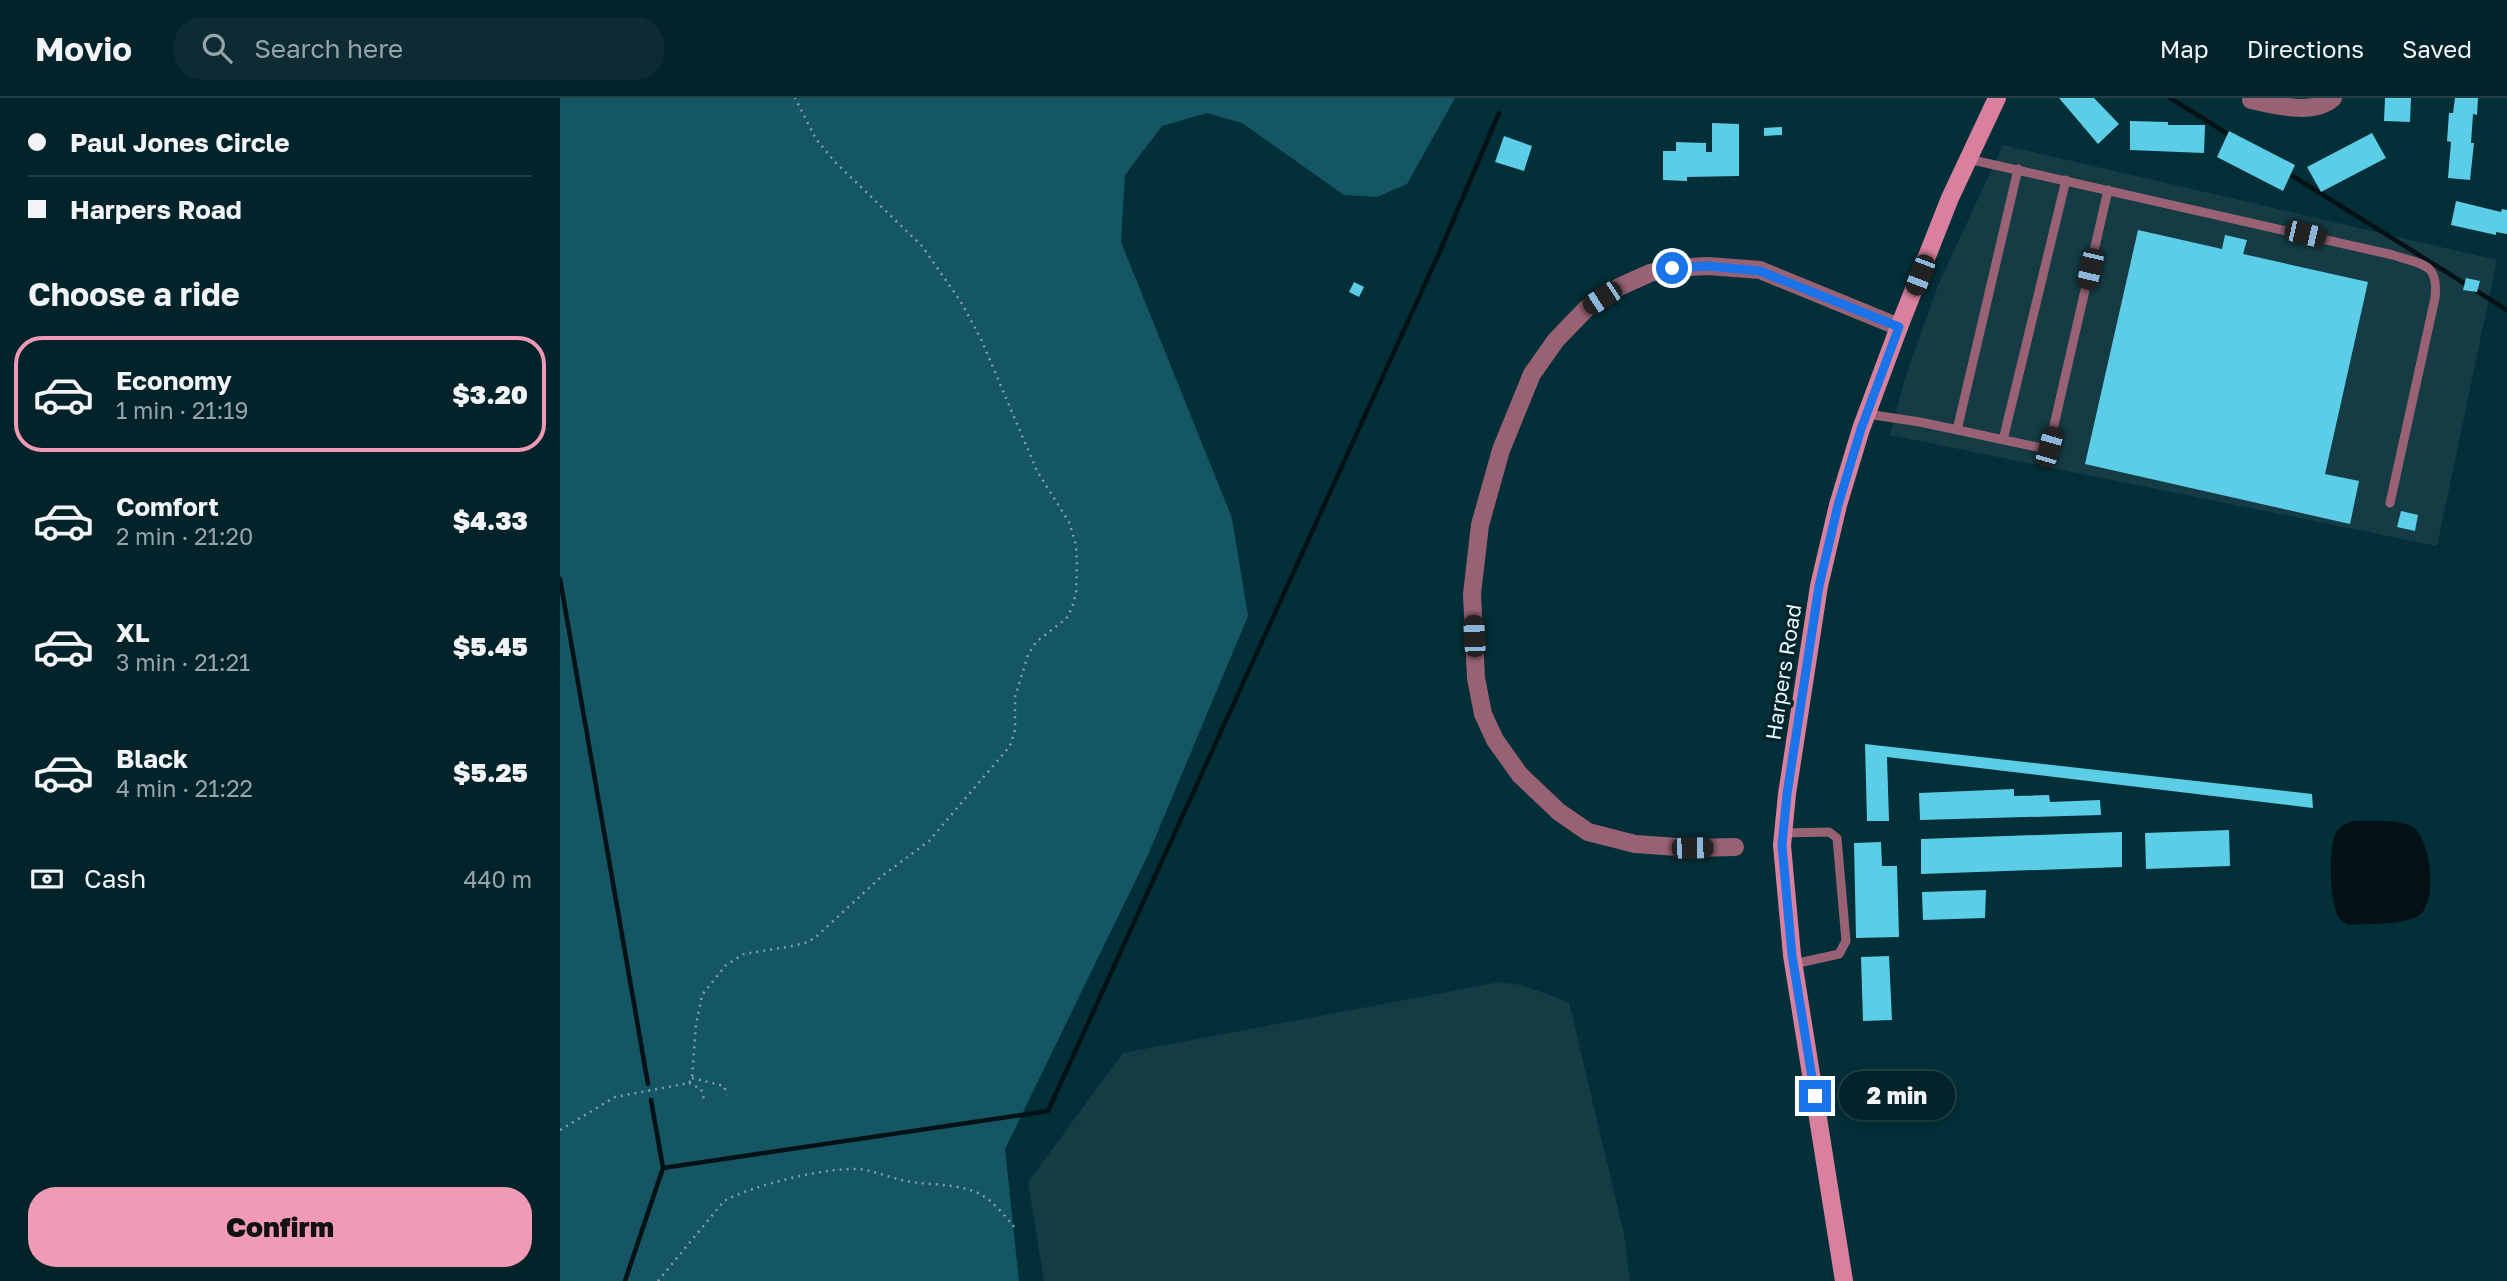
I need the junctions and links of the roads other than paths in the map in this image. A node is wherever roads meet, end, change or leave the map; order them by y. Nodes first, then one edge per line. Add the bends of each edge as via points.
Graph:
1 (1997, 98) edge
2 (2333, 98) edge
3 (2249, 99) edge
4 (1968, 159) junction
5 (2018, 169) junction
6 (2066, 180) junction
7 (2108, 190) junction
8 (1899, 327) junction
9 (1867, 414) junction
10 (1956, 430) junction
11 (2003, 440) junction
12 (2390, 503) dead end
13 (1784, 833) junction
14 (1735, 847) dead end
15 (1794, 964) junction
16 (1844, 1281) edge

1 - 4 street, Harpers Road
2 - 3 street via 2317,108
4 - 5 lane
4 - 8 street, Harpers Road
5 - 6 lane
5 - 10 lane
6 - 7 lane
6 - 11 lane
7 - 11 lane via 2049,447
7 - 12 lane via 2393,256 2431,270 2437,281 2435,298
8 - 9 street, Harpers Road
8 - 14 street via 1760,271 1708,266 1650,273 1586,309 1556,340 1532,374 1501,450 1480,525 1472,594 1476,678 1483,714 1495,740 1520,775 1588,832 1635,844
9 - 10 lane
9 - 13 street, Harpers Road via 1819,586
10 - 11 lane
13 - 15 street, Harpers Road
13 - 15 lane via 1829,832 1837,838 1846,941 1839,954
15 - 16 street, Harpers Road

